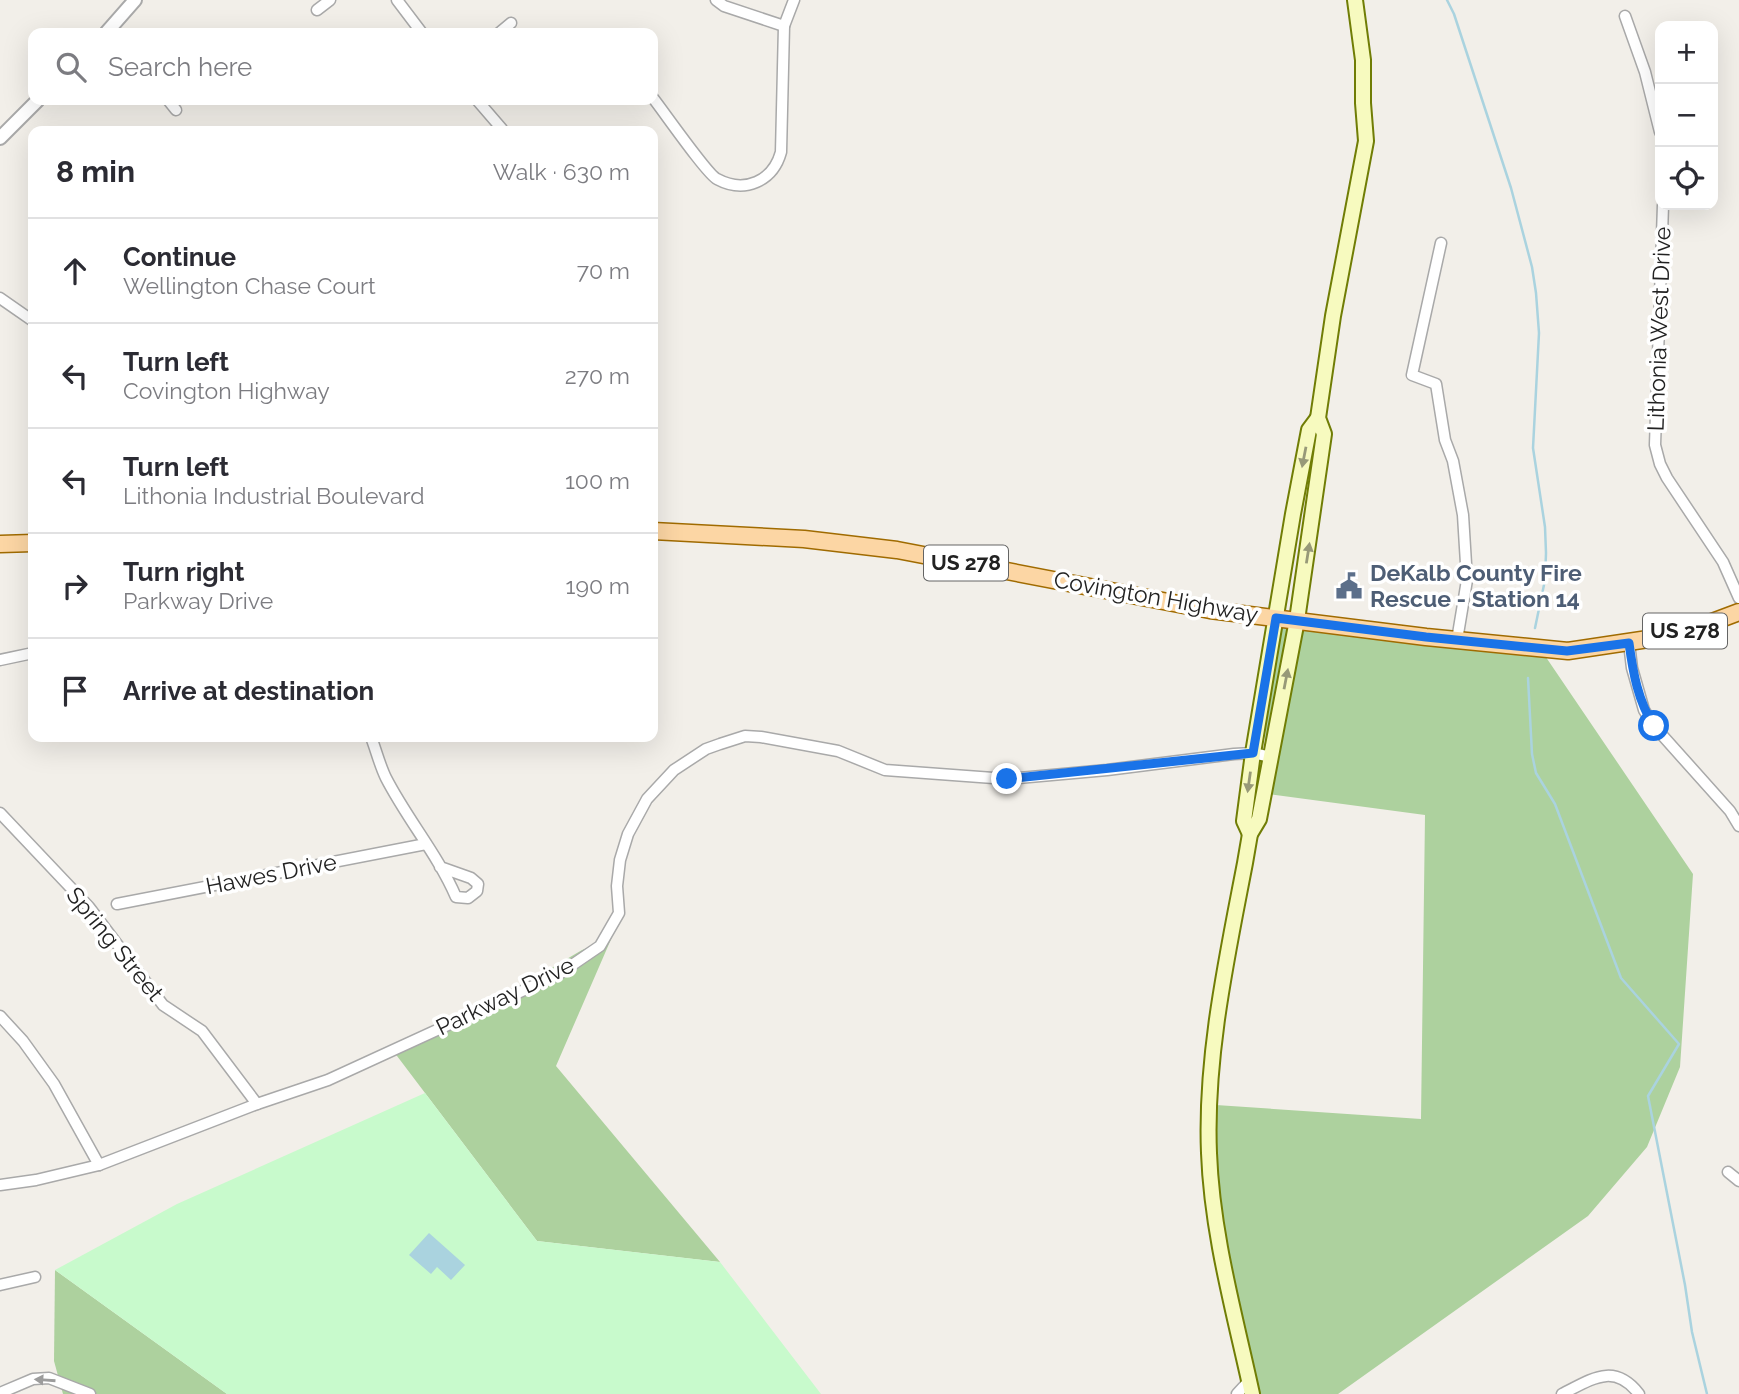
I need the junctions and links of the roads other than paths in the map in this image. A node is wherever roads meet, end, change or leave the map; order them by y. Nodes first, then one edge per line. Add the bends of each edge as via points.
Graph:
1 (135, 0) edge
2 (330, 0) edge
3 (397, 0) edge
4 (716, 0) edge
5 (794, 0) edge
6 (1355, 0) edge
7 (317, 10) dead end
8 (1625, 16) dead end
9 (511, 23) dead end
10 (784, 26) junction
11 (114, 28) edge
12 (418, 28) edge
13 (505, 28) edge
14 (33, 105) edge
15 (172, 105) edge
16 (481, 105) edge
17 (658, 105) edge
18 (176, 110) dead end
19 (1655, 112) edge
20 (499, 126) edge
21 (0, 138) edge
22 (1662, 210) edge
23 (1441, 243) dead end
24 (0, 298) edge
25 (28, 318) edge
26 (1318, 418) junction
27 (658, 531) edge
28 (28, 543) edge
29 (0, 544) edge
30 (1739, 598) edge
31 (1739, 612) edge
32 (1276, 618) junction
33 (1297, 620) junction
34 (1457, 640) junction
35 (1629, 643) junction
36 (28, 654) edge
37 (0, 660) edge
38 (373, 742) edge
39 (1253, 753) junction
40 (1271, 757) junction
41 (0, 813) edge
42 (1739, 826) edge
43 (1250, 834) junction
44 (426, 844) junction
45 (440, 867) dead end
46 (117, 904) dead end
47 (0, 1016) edge
48 (257, 1104) junction
49 (100, 1165) junction
50 (1728, 1172) dead end
51 (1739, 1181) edge
52 (0, 1185) edge
53 (35, 1277) dead end
54 (0, 1285) edge
55 (1251, 1387) edge
56 (0, 1393) edge
57 (90, 1394) edge
58 (1237, 1394) edge
59 (1562, 1394) edge
60 (1639, 1394) edge

1 - 11 street
2 - 7 street
3 - 12 street
4 - 10 street
5 - 10 street
6 - 26 main road via 1366,141
8 - 19 street
9 - 13 street
10 - 17 street via 780,152 767,178 752,185 715,179
14 - 21 street
15 - 18 street
16 - 20 street
22 - 30 street, Lithonia West Drive via 1655,445 1667,478 1724,562
23 - 34 street via 1412,375 1436,384 1463,515 1467,580
24 - 25 street
26 -> 32 main road via 1309,430
33 -> 26 main road via 1324,434
27 - 32 main road, Covington Highway / US 278 via 804,539 897,550 1210,610
28 - 29 main road
31 - 35 main road, Covington Highway / US 278 via 1681,632
32 - 33 main road, Covington Highway / US 278
32 - 39 main road
33 - 34 main road, Covington Highway / US 278
40 -> 33 main road
34 - 35 main road, Covington Highway / US 278 via 1567,651
35 - 42 street via 1644,710
36 - 37 street
38 - 44 street via 385,776
39 - 40 street, Parkway Drive
39 -> 43 main road via 1244,821
39 - 48 street, Parkway Drive via 1007,779 885,770 838,751 761,737 745,736 720,744 674,770 639,810 620,860 619,913 600,946 559,974 328,1080
40 - 43 main road via 1259,820
41 - 48 street, Spring Street via 89,907 163,1005 202,1031
43 - 55 main road via 1216,1037 1209,1151 1218,1231
44 - 45 street
44 - 46 street, Hawes Drive
47 - 49 street via 54,1084
48 - 49 street, Parkway Drive
49 - 52 street, Parkway Drive
50 - 51 street
53 - 54 street
55 - 58 street
57 -> 56 street via 49,1378 33,1379
59 - 60 street via 1593,1378 1614,1374

